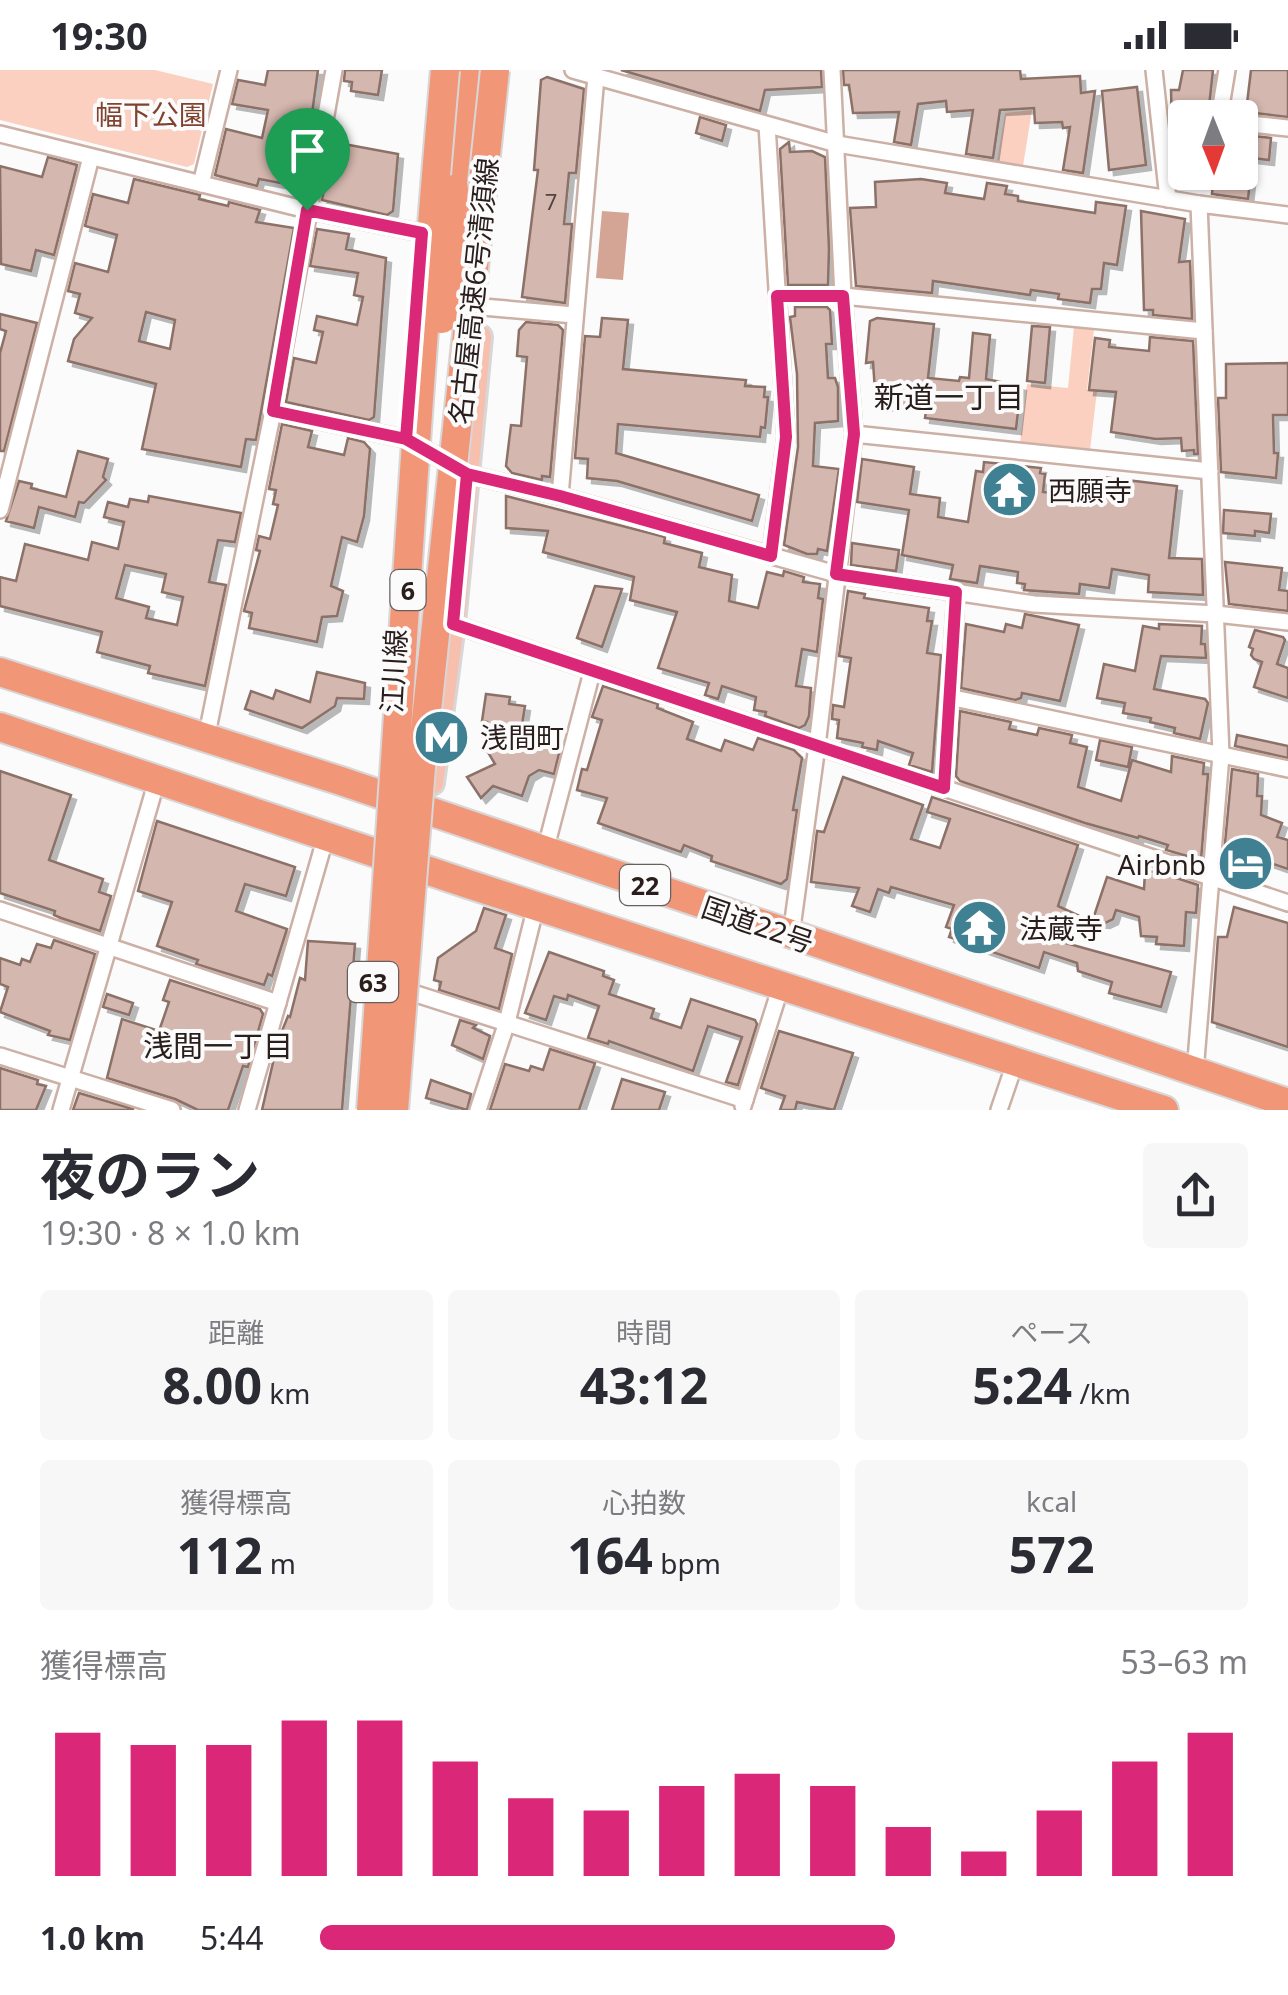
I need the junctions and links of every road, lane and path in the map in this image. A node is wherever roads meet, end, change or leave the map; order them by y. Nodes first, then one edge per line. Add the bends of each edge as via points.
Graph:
1 (229, 70) edge
2 (334, 70) edge
3 (442, 70) edge
4 (466, 70) edge
5 (481, 70) edge
6 (495, 70) edge
7 (506, 70) edge
8 (573, 70) edge
9 (832, 70) edge
10 (1154, 70) edge
11 (1228, 70) edge
12 (596, 76) junction
13 (1222, 100) edge
14 (767, 125) junction
15 (1258, 125) edge
16 (1288, 128) edge
17 (0, 134) edge
18 (837, 144) junction
19 (91, 157) junction
20 (201, 184) junction
21 (1168, 199) junction
22 (1199, 204) junction
23 (307, 210) junction
24 (1288, 214) edge
25 (422, 233) junction
26 (777, 296) junction
27 (843, 296) junction
28 (483, 307) junction
29 (574, 315) junction
30 (1204, 331) junction
31 (273, 411) junction
32 (854, 434) junction
33 (406, 439) junction
34 (1210, 472) junction
35 (467, 474) junction
36 (560, 496) junction
37 (0, 510) edge
38 (771, 556) junction
39 (836, 574) junction
40 (956, 592) junction
41 (1216, 614) junction
42 (1288, 622) edge
43 (453, 624) junction
44 (0, 672) edge
45 (592, 672) junction
46 (949, 697) junction
47 (0, 728) edge
48 (206, 739) junction
49 (818, 746) junction
50 (1221, 755) junction
51 (409, 762) junction
52 (1288, 769) edge
53 (156, 780) junction
54 (944, 788) junction
55 (385, 797) junction
56 (428, 813) junction
57 (326, 836) junction
58 (545, 851) junction
59 (383, 854) junction
60 (422, 868) junction
61 (1211, 878) junction
62 (1288, 903) edge
63 (536, 906) junction
64 (0, 910) edge
65 (791, 935) junction
66 (108, 945) junction
67 (781, 986) junction
68 (410, 992) junction
69 (278, 1004) junction
70 (507, 1022) junction
71 (0, 1056) edge
72 (1015, 1063) junction
73 (1195, 1072) junction
74 (70, 1078) junction
75 (1288, 1103) edge
76 (743, 1105) edge
77 (61, 1110) edge
78 (172, 1110) edge
79 (247, 1110) edge
80 (367, 1110) edge
81 (394, 1110) edge
82 (402, 1110) edge
83 (478, 1110) edge
84 (998, 1110) edge
85 (1164, 1110) edge

1 - 20 street
2 - 23 street
3 - 25 main road, 江川線
3 - 51 highway, 名古屋高速6号清須線 / 6, bridge via 427,268
4 - 51 highway, bridge
5 - 51 highway, bridge
6 - 51 highway, 名古屋高速6号清須線 / 6, bridge
7 - 28 main road, 江川線
8 - 12 street
9 - 18 street
10 - 21 street
11 - 13 street
12 - 14 street
12 - 29 street
14 - 18 street
14 - 26 street
15 - 16 street
17 - 19 street
18 - 21 street
18 - 27 street
19 - 20 street
19 - 37 street
20 - 23 street
21 - 22 street
22 - 24 street
22 - 30 street
23 - 25 street
23 - 31 street
25 - 33 main road, 江川線
26 - 27 street
26 - 38 street via 786,437
27 - 30 street
27 - 32 street
28 - 29 street
28 - 35 main road, 江川線
29 - 36 street
30 - 34 street
31 - 33 street
31 - 48 street
32 - 34 street
32 - 39 street
33 - 35 street
33 - 55 main road, 江川線
34 - 41 street
35 - 36 street
35 - 43 main road, 江川線
36 - 38 street
38 - 39 street
39 - 40 street
39 - 49 street
40 - 41 street via 1034,604
40 - 46 street
41 - 42 street
41 - 50 street
43 - 45 street
43 - 56 main road, 江川線
44 - 48 highway, 国道22号 / 22
45 - 49 street
45 - 58 street
46 - 50 street
46 - 54 street
47 - 53 highway, 国道22号 / 22
48 - 55 highway, 国道22号 / 22
49 - 54 street
49 - 65 street
50 - 52 street
50 - 61 street
51 - 80 highway, 名古屋高速6号清須線 / 6, bridge
51 - 81 highway, 名古屋高速6号清須線 / 6, bridge
53 - 57 highway, 国道22号 / 22
53 - 66 street
54 - 61 street
55 - 56 highway, 国道22号 / 22
55 - 59 main road, 江川線
56 - 58 highway, 国道22号 / 22
56 - 60 main road, 江川線
57 - 59 highway, 国道22号 / 22
57 - 69 street
58 - 65 highway, 国道22号 / 22
59 - 60 highway, 国道22号 / 22
59 - 80 main road, 63
60 - 63 highway, 国道22号 / 22
60 - 68 main road, 63
61 - 62 street
61 - 73 street
63 - 67 highway, 国道22号 / 22
63 - 70 street
64 - 66 street
65 - 73 highway, 国道22号 / 22
66 - 69 street
66 - 74 street
67 - 72 highway, 国道22号 / 22
67 - 76 street
68 - 70 street
68 - 82 main road, 63
69 - 79 street
70 - 76 street
70 - 83 street
71 - 74 street
72 - 84 street
72 - 85 highway, 国道22号 / 22
73 - 75 highway, 国道22号 / 22
74 - 77 street
74 - 78 street

